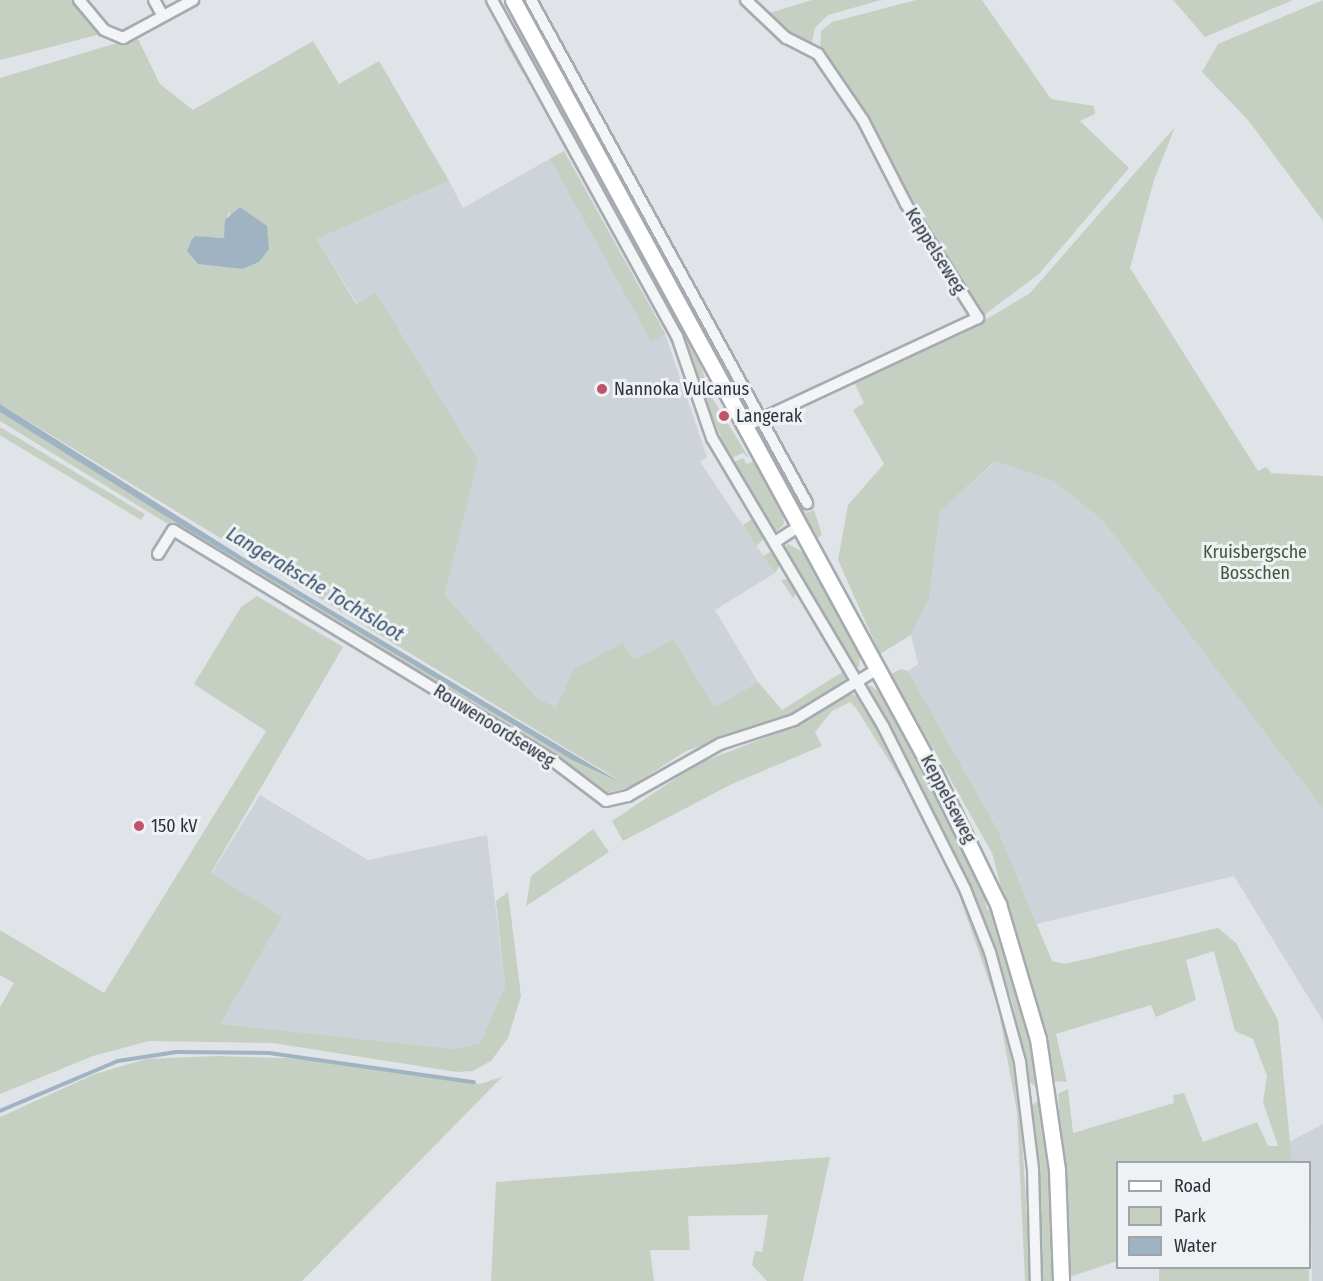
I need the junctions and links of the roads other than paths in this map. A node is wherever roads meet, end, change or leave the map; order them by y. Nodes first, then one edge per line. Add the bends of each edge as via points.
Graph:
1 (79, 0) edge
2 (154, 0) edge
3 (193, 0) edge
4 (492, 0) edge
5 (513, 0) edge
6 (531, 0) edge
7 (747, 0) edge
8 (163, 16) junction
9 (760, 419) junction
10 (746, 426) junction
11 (807, 503) dead end
12 (800, 526) junction
13 (775, 542) junction
14 (158, 554) dead end
15 (878, 669) junction
16 (856, 680) junction
17 (1047, 1092) junction
18 (1026, 1097) junction
19 (1036, 1281) edge
20 (1061, 1281) edge

1 - 8 street via 112,37 123,38
2 - 8 street
3 - 8 street
4 - 13 street, Keppelseweg via 677,336 711,438
5 - 10 main road, Keppelseweg
6 - 9 street
7 - 9 street, Keppelseweg via 786,38 818,54 869,129 906,204 978,318
9 - 10 street, Keppelseweg
9 - 11 street
10 - 12 main road, Keppelseweg
12 - 13 street
12 - 15 main road, Keppelseweg
13 - 16 street, Keppelseweg
14 - 16 street, Rouwenoordseweg via 173,530 552,760 606,801 628,796 720,744 794,720
15 - 16 street, Rouwenoordseweg
15 - 17 main road, Keppelseweg via 973,844 998,904 1038,1039
16 - 18 street, Keppelseweg via 927,806 965,889 1011,1024
17 - 18 street
17 - 20 main road, Keppelseweg via 1057,1170
18 - 19 street, Keppelseweg

